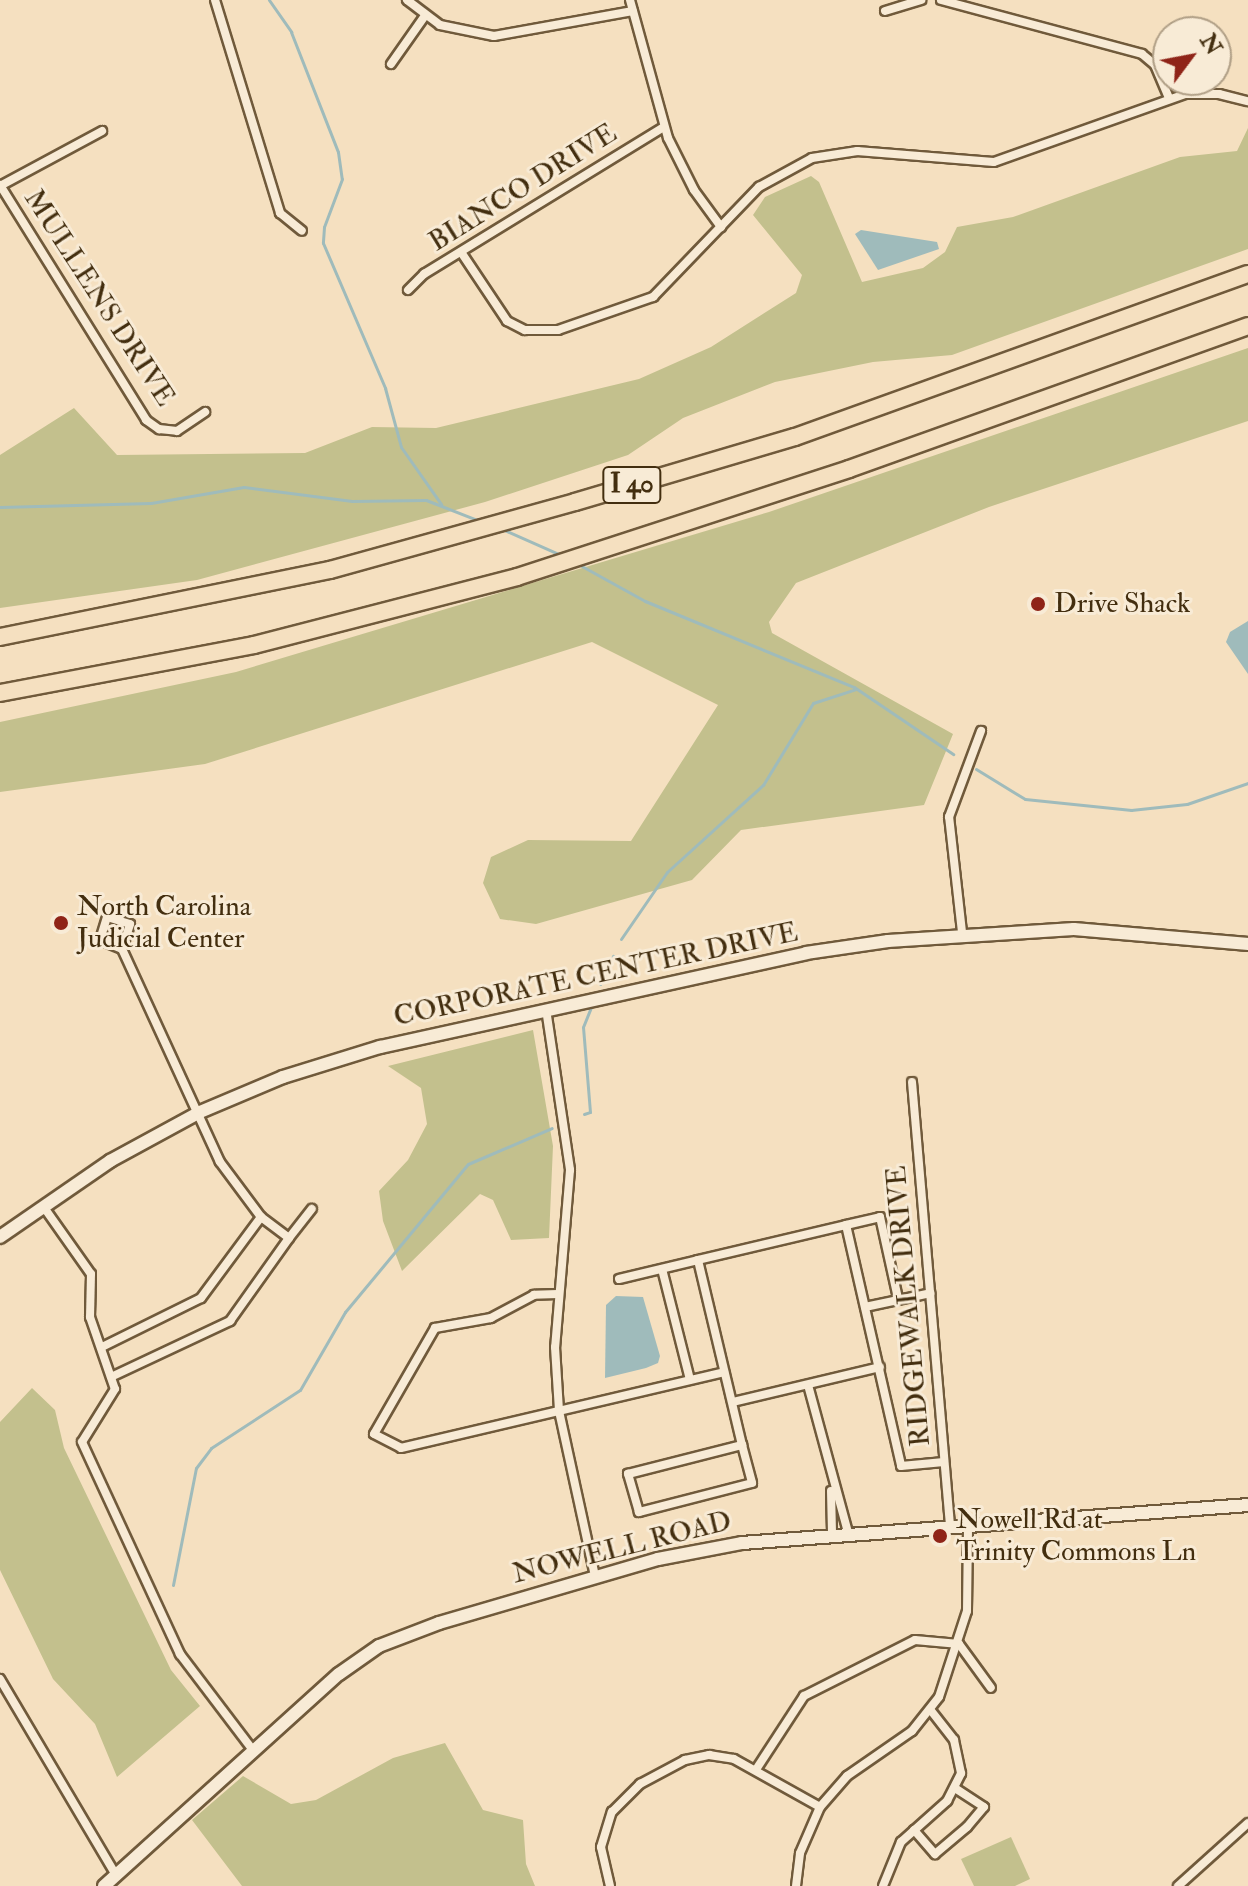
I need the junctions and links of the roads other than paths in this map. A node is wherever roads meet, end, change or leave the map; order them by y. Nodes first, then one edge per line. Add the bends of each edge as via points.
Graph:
1 (215, 0) edge
2 (407, 0) edge
3 (630, 0) edge
4 (921, 0) edge
5 (941, 0) edge
6 (633, 11) junction
7 (885, 11) dead end
8 (424, 17) junction
9 (391, 64) dead end
10 (1169, 98) junction
11 (1248, 101) edge
12 (664, 127) junction
13 (102, 131) dead end
14 (0, 186) edge
15 (721, 227) junction
16 (302, 231) dead end
17 (461, 252) junction
18 (1248, 274) edge
19 (408, 290) dead end
20 (1248, 326) edge
21 (205, 412) dead end
22 (0, 637) edge
23 (0, 693) edge
24 (981, 731) dead end
25 (962, 932) junction
26 (1248, 944) edge
27 (122, 949) dead end
28 (546, 1009) junction
29 (912, 1082) dead end
30 (200, 1112) junction
31 (43, 1206) junction
32 (312, 1209) dead end
33 (261, 1217) junction
34 (846, 1225) junction
35 (0, 1237) edge
36 (289, 1238) junction
37 (698, 1260) junction
38 (662, 1269) junction
39 (619, 1279) dead end
40 (931, 1293) junction
41 (558, 1294) junction
42 (898, 1298) junction
43 (865, 1307) junction
44 (102, 1347) junction
45 (880, 1367) junction
46 (724, 1372) junction
47 (111, 1377) junction
48 (690, 1380) junction
49 (808, 1385) junction
50 (733, 1402) junction
51 (559, 1411) junction
52 (742, 1445) junction
53 (944, 1462) junction
54 (830, 1478) junction
55 (1248, 1505) edge
56 (968, 1524) junction
57 (950, 1525) junction
58 (848, 1532) junction
59 (832, 1533) junction
60 (595, 1576) junction
61 (959, 1644) junction
62 (0, 1679) edge
63 (991, 1688) dead end
64 (931, 1711) junction
65 (253, 1750) junction
66 (757, 1768) junction
67 (955, 1788) junction
68 (820, 1807) junction
69 (1248, 1823) edge
70 (914, 1830) junction
71 (116, 1875) junction
72 (104, 1886) edge
73 (610, 1886) edge
74 (796, 1886) edge
75 (883, 1886) edge
76 (1178, 1886) edge

1 - 16 street via 280,213
2 - 8 street
3 - 6 street
4 - 7 street
5 - 10 street via 1142,54 1155,65
6 - 8 street via 494,36 454,31
6 - 12 street
8 - 9 street
10 - 11 street via 1208,93
10 - 15 street via 994,162 857,151 812,158 771,178
12 - 15 street via 694,190
12 - 17 street, BIANCO DRIVE
13 - 14 street
14 - 21 street, MULLENS DRIVE via 146,420 159,429 177,431
15 - 17 street via 644,302 547,332 507,321
17 - 19 street, BIANCO DRIVE
18 - 22 highway, I 40 via 795,437 590,498 330,570
20 - 23 highway, I 40 via 849,469 517,577 254,645
24 - 25 street via 949,817
25 - 26 street, CORPORATE CENTER DRIVE via 1078,929
25 - 28 street, CORPORATE CENTER DRIVE via 806,953
27 - 30 street
28 - 30 street, CORPORATE CENTER DRIVE via 345,1056
28 - 41 street via 570,1170
29 - 40 street, RIDGEWALK DRIVE
30 - 31 street, CORPORATE CENTER DRIVE
30 - 33 street via 220,1162
31 - 35 street, CORPORATE CENTER DRIVE
31 - 44 street via 91,1274 90,1317
32 - 36 street
33 - 36 street
33 - 44 street via 201,1298
34 - 37 street
34 - 42 street via 880,1217
34 - 43 street
36 - 47 street via 230,1321
37 - 38 street
37 - 46 street
38 - 39 street
38 - 48 street
40 - 42 street
40 - 53 street, RIDGEWALK DRIVE
41 - 51 street
41 - 51 street via 534,1295 491,1318 435,1328 374,1434 401,1448
42 - 43 street
43 - 45 street
44 - 47 street
45 - 49 street
45 - 53 street via 901,1466
46 - 48 street
46 - 50 street
47 - 65 street via 111,1403 85,1430 82,1442 180,1654
48 - 51 street
49 - 50 street
49 - 54 street
50 - 52 street
51 - 60 street
52 - 52 street via 628,1474 639,1512 752,1483
53 - 57 street, RIDGEWALK DRIVE
54 - 58 street
54 - 59 street
55 - 56 street, NOWELL ROAD
56 - 57 street, NOWELL ROAD
56 - 61 street via 971,1575
57 - 58 street, NOWELL ROAD
58 - 59 street, NOWELL ROAD
59 - 60 street, NOWELL ROAD via 700,1550
60 - 65 street, NOWELL ROAD via 379,1646
61 - 63 street
61 - 64 street
61 - 66 street via 915,1640 815,1690 792,1710
62 - 71 street
64 - 67 street via 962,1759
64 - 68 street via 912,1731 847,1776
65 - 71 street, NOWELL ROAD
66 - 68 street
66 - 73 street via 723,1756 700,1756 632,1790 605,1826 601,1847
67 - 70 street
67 - 70 street via 984,1807 967,1827 935,1854
68 - 74 street via 800,1853
69 - 76 street
70 - 75 street via 891,1858
71 - 72 street, NOWELL ROAD

